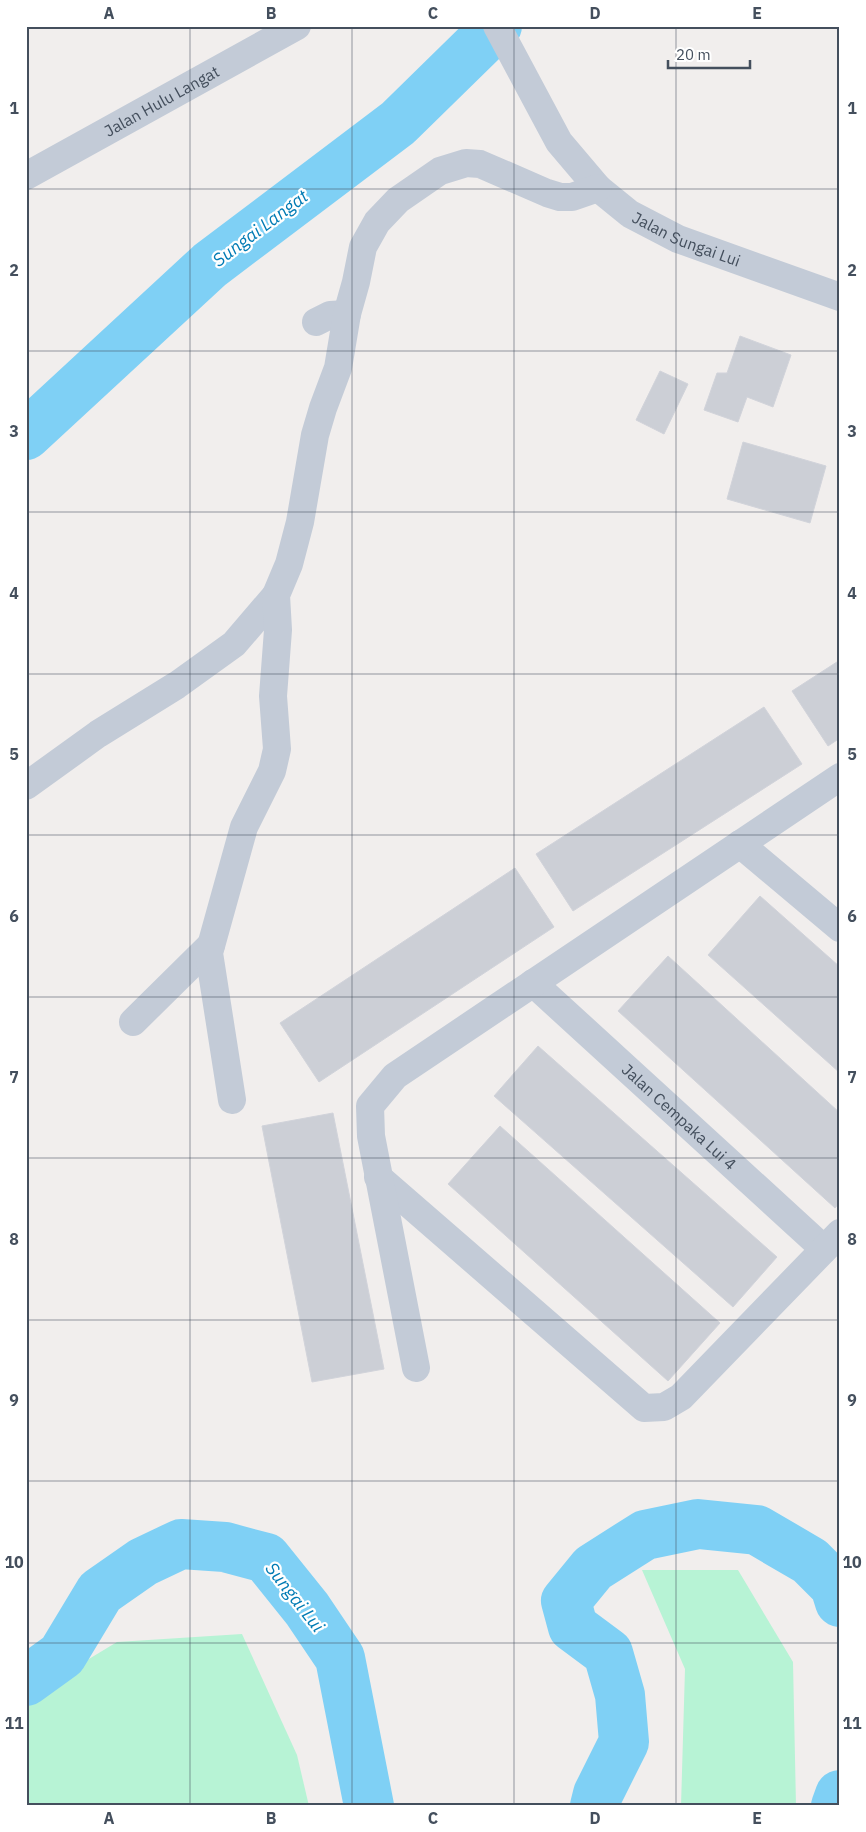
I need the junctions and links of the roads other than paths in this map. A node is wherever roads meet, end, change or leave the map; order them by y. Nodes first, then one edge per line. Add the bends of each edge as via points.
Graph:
1 (297, 26) edge
2 (497, 26) edge
3 (26, 176) edge
4 (598, 188) junction
5 (840, 297) edge
6 (347, 314) junction
7 (316, 322) dead end
8 (276, 595) junction
9 (840, 777) edge
10 (26, 786) edge
11 (740, 844) junction
12 (840, 928) edge
13 (211, 945) junction
14 (533, 984) junction
15 (133, 1022) dead end
16 (232, 1100) dead end
17 (378, 1177) junction
18 (832, 1241) edge
19 (416, 1368) dead end

1 - 3 street, Jalan Hulu Langat
2 - 4 street, Jalan Sungai Lui via 559,142
4 - 5 street, Jalan Sungai Lui via 630,214 678,239
4 - 6 street via 572,197 560,197 480,164 466,163 440,171 398,200 377,222 363,247
6 - 7 street via 330,315
6 - 8 street via 338,368 315,435 300,522 289,564
8 - 10 street via 234,644
8 - 13 street via 278,630 274,696 277,749 272,771 244,827
9 - 11 street
11 - 12 street
11 - 14 street
13 - 15 street
13 - 16 street via 209,953
14 - 17 street via 395,1076 370,1106
14 - 18 street, Jalan Cempaka Lui 4
17 - 18 street via 644,1408 664,1407 681,1397
17 - 19 street

